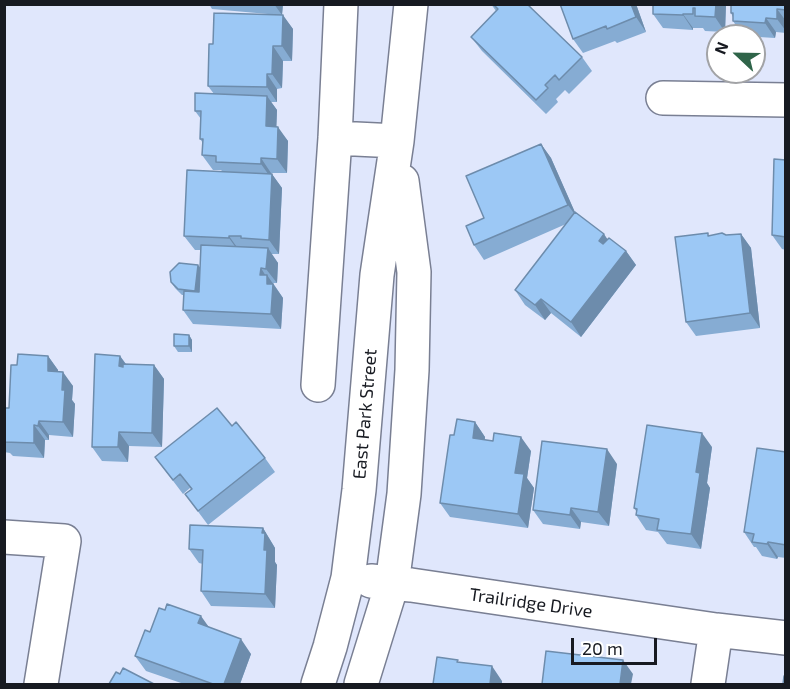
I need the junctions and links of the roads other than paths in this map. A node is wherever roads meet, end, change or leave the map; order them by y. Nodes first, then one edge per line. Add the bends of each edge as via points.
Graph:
1 (341, 4) edge
2 (411, 4) edge
3 (663, 98) dead end
4 (786, 100) edge
5 (334, 138) junction
6 (397, 141) junction
7 (318, 385) dead end
8 (4, 537) edge
9 (348, 578) junction
10 (392, 584) junction
11 (716, 630) junction
12 (786, 638) edge
13 (40, 684) edge
14 (318, 684) edge
15 (361, 684) edge
16 (708, 684) edge

1 - 5 street
2 - 6 street, East Park Street
3 - 4 street
5 - 6 street
5 - 7 street
6 - 9 street, East Park Street via 377,275
6 - 10 street, East Park Street via 414,272 404,494
8 - 13 street via 64,541
9 - 10 street, Trailridge Drive
9 - 14 street, East Park Street
10 - 11 street, Trailridge Drive
10 - 15 street, East Park Street
11 - 12 street, Trailridge Drive
11 - 16 street

